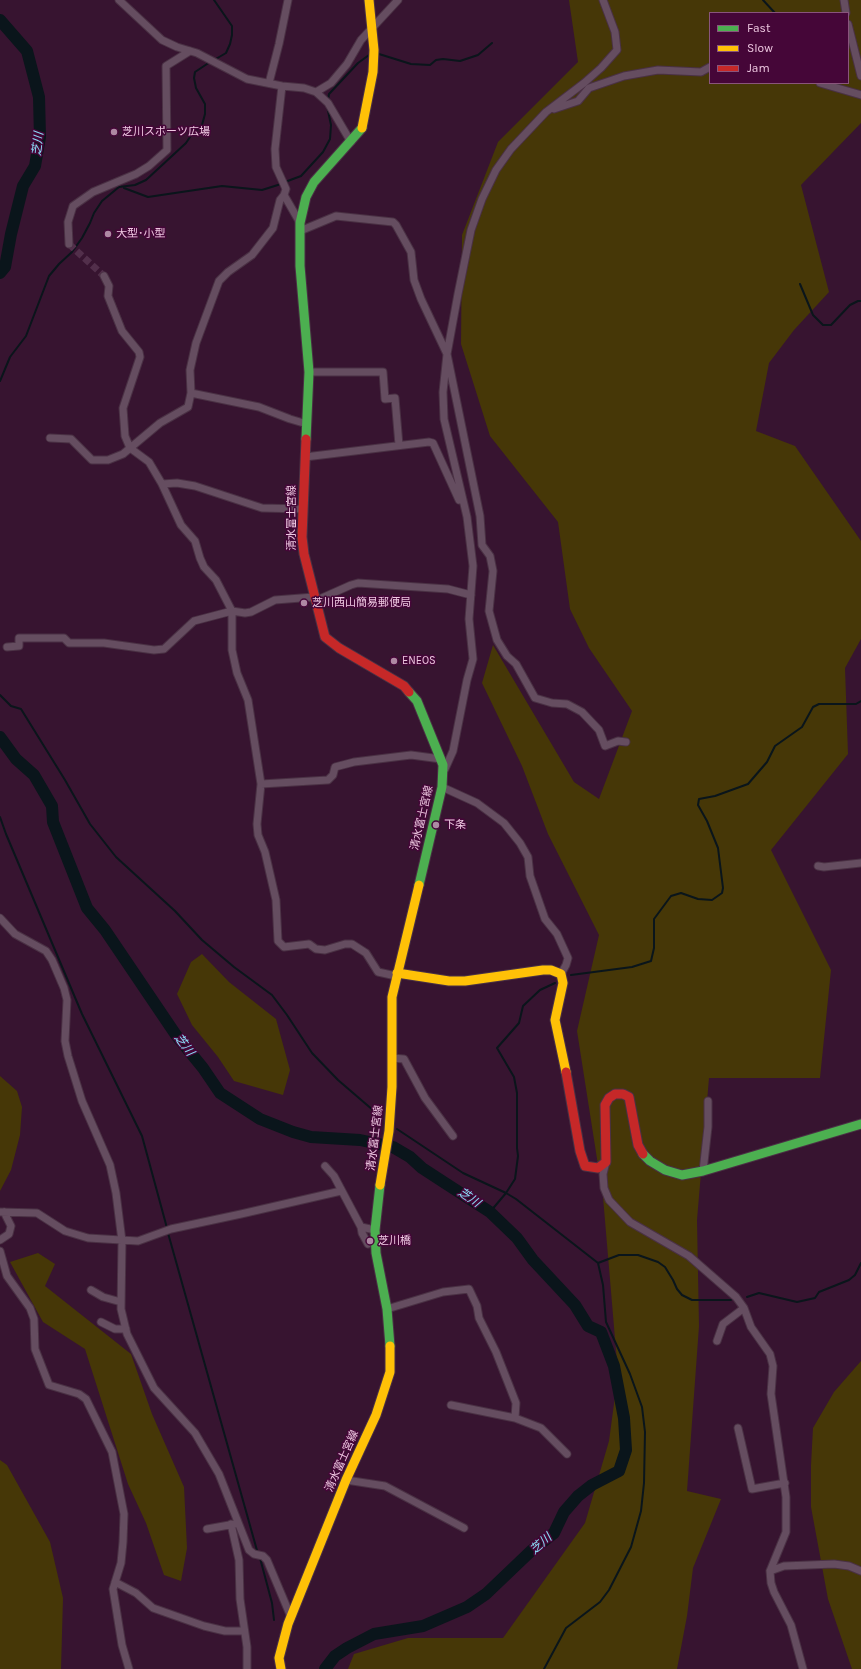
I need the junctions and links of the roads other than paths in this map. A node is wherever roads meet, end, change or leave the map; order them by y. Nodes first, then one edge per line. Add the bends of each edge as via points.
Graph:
1 (119, 0) edge
2 (288, 0) edge
3 (369, 0) edge
4 (398, 0) edge
5 (603, 0) edge
6 (844, 0) edge
7 (846, 12) edge
8 (371, 28) junction
9 (849, 28) edge
10 (190, 51) junction
11 (709, 68) edge
12 (861, 76) edge
13 (268, 83) junction
14 (823, 84) edge
15 (282, 86) junction
16 (319, 94) junction
17 (861, 95) edge
18 (546, 112) junction
19 (351, 142) junction
20 (285, 192) junction
21 (300, 227) junction
22 (69, 244) tunnel mouth
23 (104, 276) tunnel mouth
24 (447, 354) junction
25 (309, 372) junction
26 (191, 393) junction
27 (307, 424) junction
28 (50, 438) dead end
29 (399, 445) junction
30 (130, 448) junction
31 (305, 456) junction
32 (162, 484) junction
33 (303, 509) junction
34 (464, 510) junction
35 (471, 595) junction
36 (314, 599) junction
37 (232, 611) junction
38 (7, 647) dead end
39 (626, 742) dead end
40 (441, 759) junction
41 (442, 776) junction
42 (261, 784) junction
43 (442, 787) junction
44 (861, 863) edge
45 (818, 866) dead end
46 (0, 918) edge
47 (561, 974) junction
48 (397, 975) junction
49 (392, 1058) junction
50 (708, 1101) dead end
51 (861, 1124) edge
52 (453, 1136) dead end
53 (606, 1162) junction
54 (325, 1166) dead end
55 (703, 1171) junction
56 (341, 1191) junction
57 (2, 1212) edge
58 (361, 1227) junction
59 (375, 1230) junction
60 (0, 1240) edge
61 (122, 1241) junction
62 (368, 1244) dead end
63 (0, 1251) edge
64 (91, 1290) dead end
65 (121, 1302) junction
66 (387, 1308) junction
67 (744, 1308) junction
68 (101, 1322) dead end
69 (126, 1329) junction
70 (717, 1341) dead end
71 (451, 1405) dead end
72 (515, 1418) junction
73 (738, 1428) dead end
74 (567, 1454) dead end
75 (346, 1480) junction
76 (785, 1483) junction
77 (235, 1524) junction
78 (464, 1528) dead end
79 (207, 1529) dead end
80 (770, 1571) junction
81 (861, 1571) edge
82 (115, 1582) junction
83 (291, 1617) junction
84 (244, 1631) junction
85 (129, 1669) edge
86 (247, 1669) edge
87 (282, 1669) edge
88 (803, 1669) edge

1 - 10 street via 162,40
2 - 13 street
3 - 8 main road, 清水富士宮線
4 - 8 street
5 - 18 street via 615,32 617,50 584,83
6 - 7 street
8 - 16 street via 346,64
8 - 19 main road, 清水富士宮線 via 373,72 365,121 362,130
9 - 12 street
10 - 13 street via 247,79
10 - 22 street via 166,66 167,150 136,174 93,192 73,206 68,222
11 - 18 street via 702,72 658,70 624,76 590,88 578,101
13 - 15 street
14 - 17 street
15 - 16 street via 304,88
15 - 20 street via 275,149 276,167 283,180
16 - 19 street via 335,113
18 - 24 street via 511,149 496,170 482,199 471,230
19 - 21 main road, 清水富士宮線 via 314,182 306,197
20 - 21 street
20 - 26 street via 280,200 273,228 252,255 219,281 196,342 190,370
21 - 24 street via 336,216 396,224 411,252 414,280 420,299
21 - 25 main road, 清水富士宮線
23 - 30 street via 109,286 108,296 122,331 140,357 123,408 124,436
24 - 34 street via 443,392 444,419
24 - 39 street via 480,516 482,545 490,556 493,571 489,611 497,640 507,656 516,664 535,698 567,704 582,712 599,730 605,746
25 - 27 main road, 清水富士宮線
25 - 29 street via 383,372 385,399 395,398
26 - 27 street via 259,407
26 - 30 street via 188,407 160,423
27 - 31 main road, 清水富士宮線
28 - 30 street via 71,439 92,460 108,460
29 - 31 street
29 - 34 street via 433,443
30 - 32 street via 149,462
31 - 33 main road, 清水富士宮線
32 - 33 street via 195,486 262,508
32 - 37 street via 181,525 195,541 204,567 216,580
33 - 36 main road, 清水富士宮線 via 304,554
34 - 35 street via 474,566
35 - 36 street via 448,589 358,583
35 - 41 street via 469,619 474,659 467,680 453,751
36 - 37 street via 275,600 251,612
36 - 40 main road, 清水富士宮線 via 325,637 331,643 404,686 417,701
37 - 38 street via 194,621 164,649 104,643 69,643 64,638 19,638 18,646
37 - 42 street via 232,650 237,674 248,700
40 - 41 main road, 清水富士宮線
40 - 42 street via 411,755 354,762 335,767 333,775 328,780
41 - 43 main road, 清水富士宮線
42 - 48 street via 256,824 276,900 278,941 284,947 309,944 316,949 325,950 352,944 366,953 378,972
43 - 47 street via 477,803 504,823 520,843 528,857 530,876 545,919 568,958
43 - 48 main road, 清水富士宮線
44 - 45 street
46 - 61 street via 15,934 46,951 64,988 67,1000 65,1041 68,1056 82,1101 110,1164
47 - 48 main road via 543,970 464,981
47 - 53 main road via 563,983 555,1025 570,1090 580,1151 585,1166 598,1168
48 - 49 main road, 清水富士宮線 via 392,997
49 - 52 street via 404,1059 425,1098
49 - 59 main road, 清水富士宮線 via 389,1131
50 - 55 street
51 - 55 main road
53 - 55 main road via 605,1105 615,1094 623,1094 628,1097 631,1106 638,1145 650,1161 672,1173 682,1175
53 - 67 street via 603,1174 604,1188 609,1200 630,1222 689,1256 736,1297
54 - 56 street via 334,1176
56 - 58 street
56 - 61 street via 168,1230 138,1241
57 - 60 street via 10,1226 9,1234
57 - 61 street via 37,1213 74,1235
58 - 59 street
58 - 62 street
59 - 66 main road, 清水富士宮線 via 376,1253
61 - 65 street
63 - 82 street via 7,1276 32,1314 35,1349 49,1385 79,1394 86,1399 112,1452 124,1514 122,1556
64 - 65 street via 103,1298
65 - 69 street
66 - 72 street via 443,1292 469,1289 516,1403
66 - 75 main road, 清水富士宮線 via 390,1372 376,1415
67 - 70 street via 722,1324
67 - 76 street via 751,1327 770,1354 773,1366 771,1394
68 - 69 street via 115,1329
69 - 77 street via 154,1388 188,1423 210,1457 219,1474
71 - 72 street
72 - 74 street via 541,1428
73 - 76 street via 752,1489
75 - 78 street via 385,1486
75 - 83 main road, 清水富士宮線
76 - 80 street via 786,1532
77 - 79 street
77 - 83 street via 249,1550 267,1560
77 - 84 street
80 - 81 street via 784,1566 834,1564
80 - 88 street via 772,1587 791,1625
82 - 84 street via 136,1593 153,1608 225,1631
82 - 85 street via 113,1589 122,1645
83 - 87 main road, 清水富士宮線 via 281,1646 279,1658
84 - 86 street

